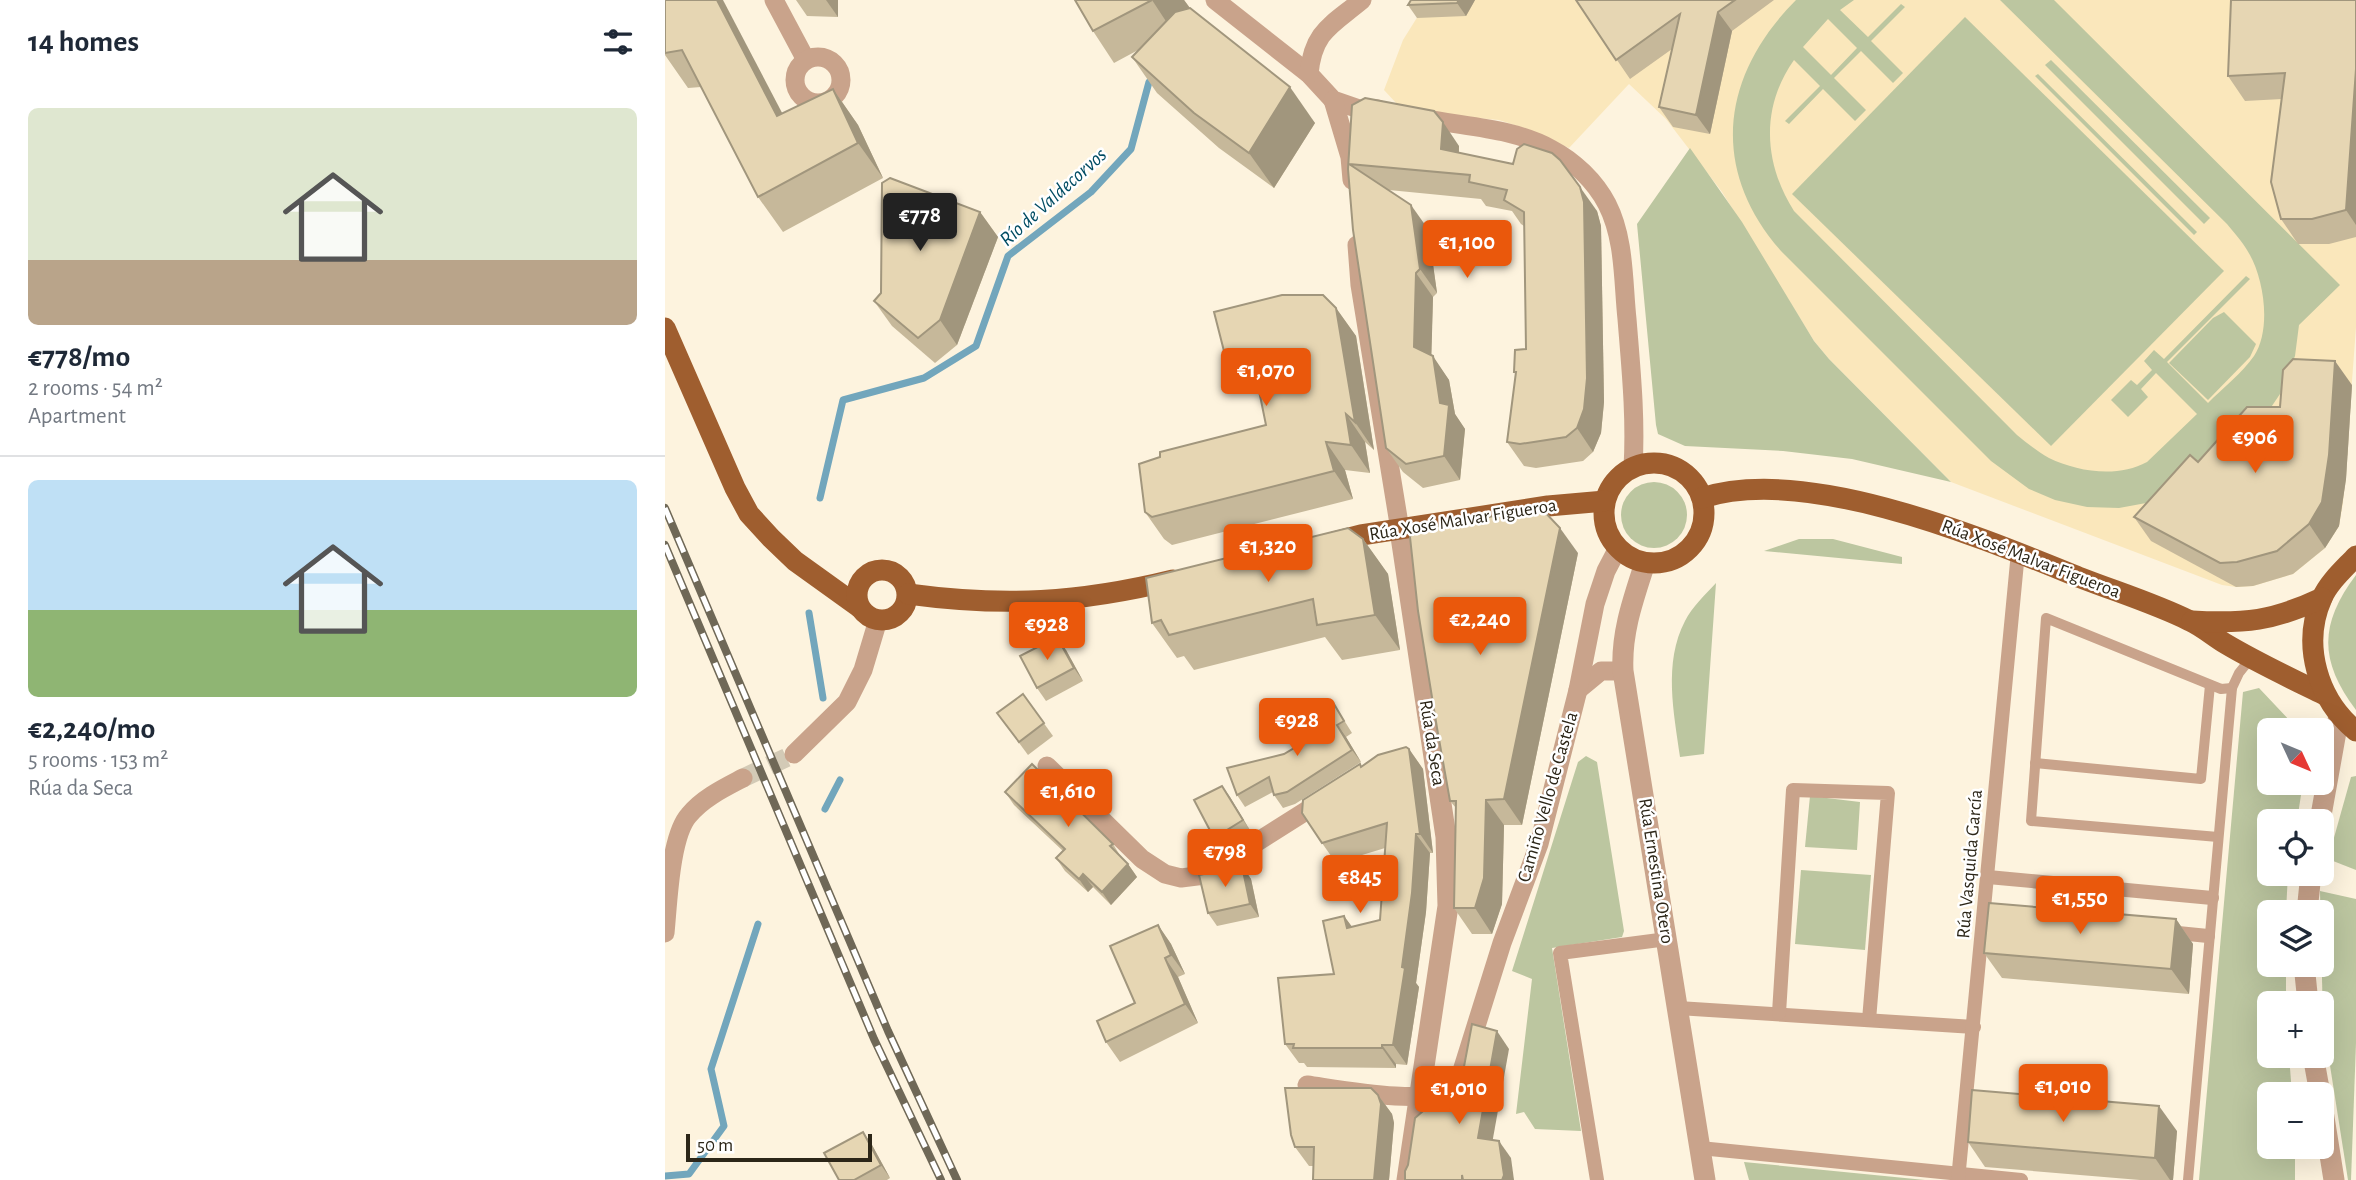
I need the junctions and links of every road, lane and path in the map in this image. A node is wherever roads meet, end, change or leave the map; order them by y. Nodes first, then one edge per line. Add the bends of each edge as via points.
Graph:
1 (774, 0) edge
2 (1215, 0) edge
3 (1362, 0) edge
4 (806, 60) dead end
5 (1309, 74) junction
6 (1333, 100) junction
7 (1353, 195) edge
8 (1355, 221) edge
9 (665, 328) edge
10 (1633, 468) junction
11 (1702, 498) junction
12 (1605, 501) junction
13 (1400, 530) junction
14 (1308, 548) edge
15 (1618, 548) junction
16 (2018, 552) junction
17 (2356, 556) edge
18 (1645, 563) junction
19 (816, 575) junction
20 (865, 577) junction
21 (1189, 577) edge
22 (908, 594) junction
23 (2322, 598) junction
24 (859, 607) junction
25 (878, 621) junction
26 (2191, 621) junction
27 (2251, 658) junction
28 (1623, 671) junction
29 (2210, 685) junction
30 (2232, 688) junction
31 (1578, 690) junction
32 (2325, 695) junction
33 (2339, 715) junction
34 (2356, 731) edge
35 (1433, 750) junction
36 (794, 754) tunnel mouth
37 (1411, 756) edge
38 (2035, 763) junction
39 (1047, 766) dead end
40 (743, 778) tunnel mouth
41 (1344, 787) edge
42 (2322, 809) edge
43 (2218, 837) junction
44 (1988, 877) junction
45 (2212, 898) junction
46 (2156, 931) edge
47 (665, 933) edge
48 (2208, 936) junction
49 (1667, 939) junction
50 (1678, 1008) junction
51 (1779, 1013) junction
52 (1870, 1020) junction
53 (1974, 1027) junction
54 (1307, 1085) edge
55 (1418, 1098) junction
56 (1700, 1148) junction
57 (2331, 1159) edge
58 (1958, 1177) edge
59 (1407, 1180) edge
60 (1597, 1180) edge
61 (1705, 1180) edge
62 (2021, 1180) edge
63 (2188, 1180) edge
64 (2334, 1180) edge

1 - 4 street
2 - 5 street
3 - 5 street via 1321,34
5 - 6 street
6 - 7 street via 1350,157
6 - 10 street via 1359,109 1398,112 1539,142 1570,161 1599,191 1621,251 1633,404
8 - 13 street, Rúa da Seca via 1360,285
9 - 19 main road via 749,514
10 - 11 main road via 1647,463 1675,467 1696,485
10 - 12 main road via 1612,486
11 - 16 main road, Rúa Xosé Malvar Figueroa via 1744,489 1828,497 1929,520
11 - 18 main road via 1704,520 1687,552 1660,564
12 - 13 main road, Rúa Xosé Malvar Figueroa
12 - 15 main road via 1605,522
13 - 14 main road, Rúa Xosé Malvar Figueroa
13 - 35 street, Rúa da Seca
15 - 18 main road
15 - 31 street, Camiño Vello de Castela via 1595,604
16 - 26 main road, Rúa Xosé Malvar Figueroa
16 - 44 street, Rúa Vasquida García
17 - 23 main road
18 - 28 street, Rúa Ernestina Otero via 1627,616
19 - 20 main road
19 - 24 main road
20 - 22 main road via 880,570 896,574
20 - 24 main road via 857,591
21 - 22 main road via 1056,601 1000,602
22 - 25 main road via 899,614
23 - 26 main road, Rúa Xosé Malvar Figueroa via 2257,621
23 - 32 main road via 2313,650
24 - 25 main road
25 - 36 street via 863,670 847,702
26 - 27 main road, Rúa Xosé Malvar Figueroa
27 - 30 lane
27 - 32 main road, Rúa Xosé Malvar Figueroa
28 - 31 street via 1601,671
28 - 49 street, Rúa Ernestina Otero
29 - 30 lane
29 - 38 lane via 2201,779
29 - 38 lane via 2046,618
30 - 43 lane
31 - 55 street, Camiño Vello de Castela via 1539,844 1461,1074 1452,1088
32 - 33 main road
33 - 34 main road
33 - 42 street
35 - 37 street
35 - 55 street, Rúa da Seca via 1446,837 1448,906
38 - 43 lane via 2031,821
39 - 41 street via 1142,859 1181,878 1205,876
40 - 47 street via 716,791 687,816 676,843
43 - 45 lane
44 - 45 street
44 - 53 street, Rúa Vasquida García via 1991,916
45 - 48 lane
46 - 48 street
48 - 63 lane
49 - 50 street, Rúa Ernestina Otero
49 - 60 street via 1560,953
50 - 51 street
50 - 56 street, Rúa Ernestina Otero
51 - 52 street
51 - 52 street via 1793,790 1888,793
52 - 53 street
53 - 58 street, Rúa Vasquida García
54 - 55 street
55 - 59 street, Rúa da Seca
56 - 58 street
56 - 61 street, Rúa Ernestina Otero
57 - 64 street
58 - 62 street

